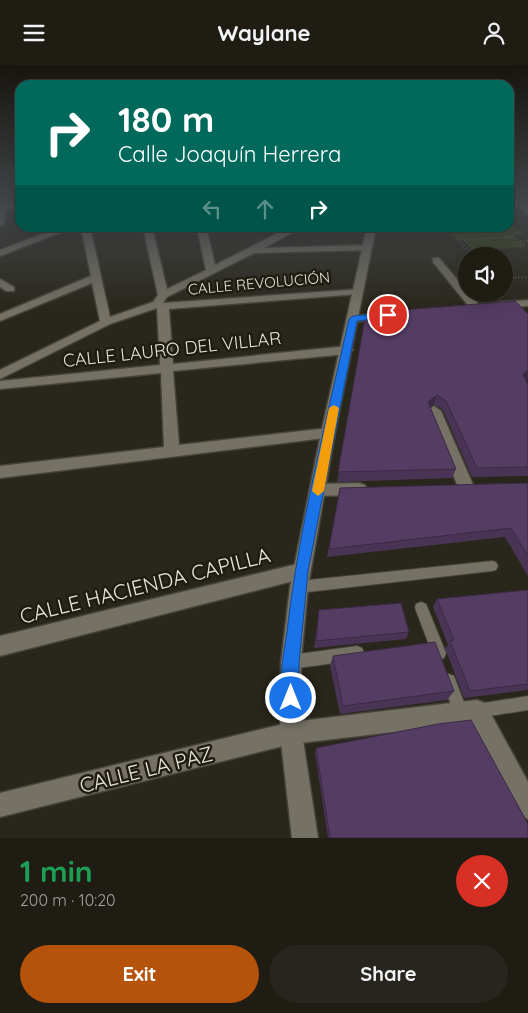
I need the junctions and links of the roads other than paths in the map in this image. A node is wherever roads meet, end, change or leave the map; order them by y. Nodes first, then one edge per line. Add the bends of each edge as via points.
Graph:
1 (38, 239) edge
2 (88, 239) edge
3 (149, 239) edge
4 (204, 239) edge
5 (370, 239) edge
6 (274, 240) edge
7 (368, 247) junction
8 (253, 251) junction
9 (0, 253) edge
10 (436, 260) dead end
11 (211, 271) junction
12 (96, 278) junction
13 (0, 282) edge
14 (10, 289) dead end
15 (358, 291) junction
16 (161, 302) junction
17 (528, 303) edge
18 (515, 304) junction
19 (400, 314) edge
20 (524, 314) edge
21 (0, 318) edge
22 (353, 319) junction
23 (106, 322) junction
24 (347, 350) junction
25 (167, 368) junction
26 (0, 375) edge
27 (0, 385) edge
28 (434, 411) edge
29 (328, 433) junction
30 (172, 451) junction
31 (0, 473) edge
32 (484, 486) edge
33 (446, 487) edge
34 (466, 487) junction
35 (377, 489) edge
36 (318, 490) junction
37 (492, 566) dead end
38 (300, 579) junction
39 (421, 608) dead end
40 (0, 646) edge
41 (375, 651) edge
42 (291, 663) junction
43 (528, 703) edge
44 (469, 712) junction
45 (292, 733) junction
46 (0, 805) edge
47 (528, 807) edge
48 (305, 838) edge

1 - 9 street
2 - 12 street
3 - 16 street
4 - 11 street
5 - 7 street
6 - 8 street
7 - 8 street
7 - 15 street
8 - 11 street
10 - 18 street via 479,307
11 - 16 street
12 - 21 street
12 - 23 street
13 - 14 street
15 - 16 street, CALLE REVOLUCIÓN
15 - 22 street
16 - 23 street
16 - 25 street
17 - 18 street
18 - 20 street
19 - 22 street
22 - 24 street
23 - 26 street
24 - 25 street, CALLE LAURO DEL VILLAR
24 - 29 street
25 - 27 street, CALLE LAURO DEL VILLAR
25 - 30 street
28 - 34 street
29 - 30 street
29 - 36 street
30 - 31 street
32 - 34 street
33 - 34 street
35 - 36 street
36 - 38 street
37 - 38 lane
38 - 40 street, CALLE HACIENDA CAPILLA
38 - 42 street
39 - 44 lane via 428,644
41 - 42 lane
42 - 45 street
43 - 44 lane
44 - 45 street, CALLE LA PAZ
44 - 47 street
45 - 46 street, CALLE LA PAZ
45 - 48 street

